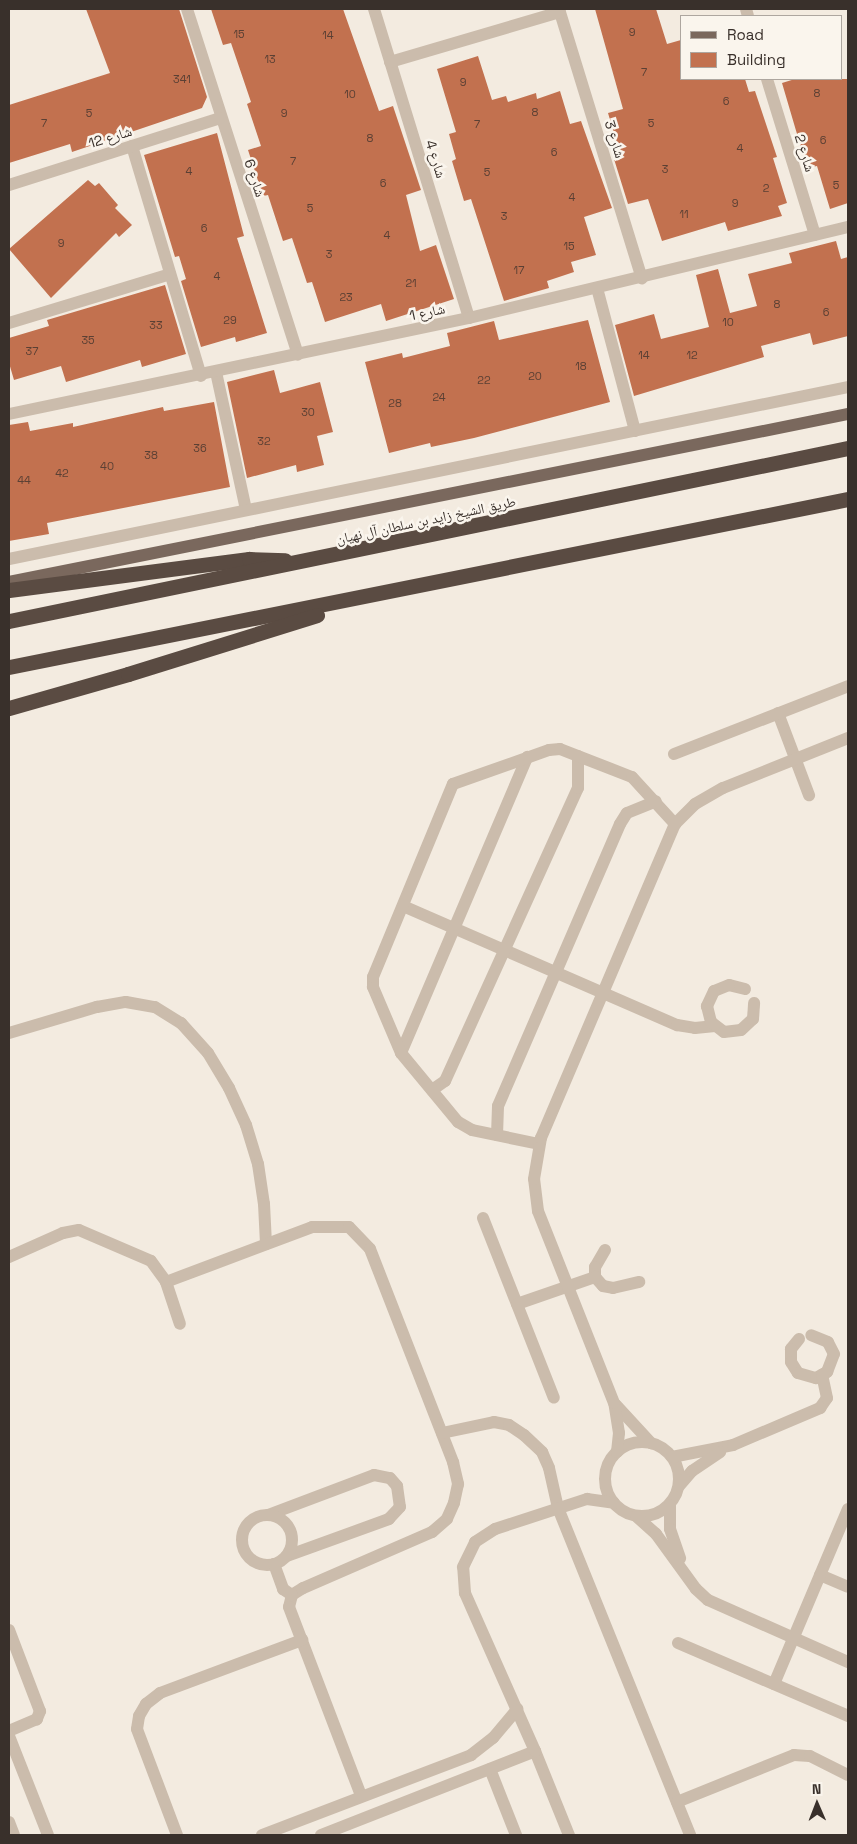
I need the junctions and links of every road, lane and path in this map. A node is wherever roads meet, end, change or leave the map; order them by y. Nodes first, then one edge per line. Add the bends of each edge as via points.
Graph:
1 (187, 9) edge
2 (374, 9) edge
3 (559, 10) edge
4 (390, 62) junction
5 (767, 80) edge
6 (220, 118) junction
7 (132, 146) junction
8 (9, 185) edge
9 (848, 227) edge
10 (815, 235) junction
11 (170, 274) junction
12 (642, 278) junction
13 (597, 288) junction
14 (469, 318) junction
15 (9, 323) edge
16 (298, 355) junction
17 (216, 372) junction
18 (200, 376) junction
19 (848, 387) edge
20 (9, 414) edge
21 (848, 414) edge
22 (635, 431) junction
23 (848, 448) edge
24 (848, 499) edge
25 (246, 510) junction
26 (9, 559) edge
27 (312, 561) junction
28 (9, 582) edge
29 (9, 590) edge
30 (390, 592) junction
31 (9, 621) edge
32 (9, 667) edge
33 (848, 686) edge
34 (9, 708) edge
35 (778, 713) junction
36 (848, 738) edge
37 (674, 754) dead end
38 (578, 756) junction
39 (526, 758) junction
40 (795, 758) junction
41 (809, 795) dead end
42 (656, 801) junction
43 (675, 824) junction
44 (403, 906) junction
45 (455, 929) junction
46 (503, 950) junction
47 (557, 974) junction
48 (745, 989) dead end
49 (602, 995) junction
50 (754, 1002) dead end
51 (715, 1026) junction
52 (9, 1033) edge
53 (401, 1053) junction
54 (432, 1090) junction
55 (496, 1135) junction
56 (540, 1144) junction
57 (483, 1218) dead end
58 (266, 1244) junction
59 (605, 1250) dead end
60 (9, 1257) edge
61 (595, 1277) junction
62 (166, 1282) junction
63 (639, 1282) dead end
64 (567, 1286) junction
65 (517, 1304) junction
66 (180, 1324) dead end
67 (822, 1375) junction
68 (554, 1398) dead end
69 (614, 1403) junction
70 (442, 1433) junction
71 (652, 1443) junction
72 (733, 1444) junction
73 (617, 1452) junction
74 (672, 1457) junction
75 (606, 1473) junction
76 (679, 1486) junction
77 (587, 1499) junction
78 (614, 1503) junction
79 (670, 1505) junction
80 (558, 1508) junction
81 (848, 1509) edge
82 (268, 1515) junction
83 (636, 1516) junction
84 (286, 1556) junction
85 (274, 1564) junction
86 (684, 1570) junction
87 (820, 1575) junction
88 (848, 1587) edge
89 (292, 1596) junction
90 (9, 1630) edge
91 (793, 1638) junction
92 (302, 1640) junction
93 (678, 1643) dead end
94 (848, 1662) edge
95 (774, 1684) junction
96 (517, 1709) junction
97 (848, 1716) edge
98 (9, 1731) edge
99 (9, 1736) edge
100 (535, 1751) junction
101 (490, 1769) junction
102 (848, 1775) edge
103 (361, 1796) junction
104 (676, 1802) junction
105 (9, 1822) edge
106 (14, 1835) edge
107 (48, 1835) edge
108 (177, 1835) edge
109 (262, 1835) edge
110 (322, 1835) edge
111 (516, 1835) edge
112 (569, 1835) edge
113 (690, 1835) edge

1 - 6 street, شارع 6
2 - 4 street, شارع 4
3 - 4 street
3 - 12 street, شارع 3
4 - 14 street, شارع 4
5 - 10 street, شارع 2
6 - 7 street, شارع 12
6 - 16 street, شارع 6
7 - 8 street, شارع 12
7 - 11 street
9 - 10 street, شارع 1
10 - 12 street, شارع 1
11 - 15 street
11 - 18 street
12 - 13 street, شارع 1
13 - 14 street, شارع 1
13 - 22 street
14 - 16 street, شارع 1
16 - 17 street, شارع 1
17 - 18 street, شارع 1
17 - 25 street
18 - 20 street, شارع 1
19 - 22 street
21 - 28 main road
22 - 25 street
23 - 27 highway, طريق الشيخ زايد بن سلطان آل نهيان
24 - 30 highway
25 - 26 street
27 - 29 highway via 250,559
27 - 31 highway, طريق الشيخ زايد بن سلطان آل نهيان
30 - 32 highway
30 - 34 highway
33 - 35 street
35 - 37 street
35 - 40 street
36 - 40 street
38 - 39 street via 555,750
38 - 42 street via 632,776
38 - 46 street via 578,788
39 - 44 street via 453,784
39 - 45 street
40 - 41 street
40 - 43 street via 709,795
42 - 43 street
42 - 47 street via 628,813 620,824
43 - 49 street
44 - 45 street
44 - 53 street via 373,977 373,987
45 - 46 street
45 - 53 street
46 - 47 street
46 - 54 street via 445,1081
47 - 49 street
47 - 55 street via 498,1106
48 - 51 street via 724,986 710,996 707,1012
49 - 51 street via 677,1025 695,1028
49 - 56 street
50 - 51 street via 753,1019 741,1030 724,1032
52 - 58 street via 97,1007 126,1002 156,1007 181,1023 208,1053 246,1125 263,1196
53 - 54 street
54 - 55 street via 458,1122 472,1130
55 - 56 street
56 - 64 street via 534,1179 538,1211
57 - 65 street
58 - 62 street
58 - 70 street via 312,1227 330,1225 349,1227 362,1236 370,1249
59 - 61 street via 599,1256
60 - 62 street via 63,1233 79,1230 151,1261
61 - 63 street via 603,1286 613,1288
61 - 64 street
62 - 66 street
64 - 65 street
64 - 69 street
65 - 68 street
67 - 67 street via 803,1376 793,1368 790,1355 805,1337 824,1338 832,1348 831,1367
67 - 72 street via 827,1398 820,1408
69 - 71 street via 634,1429
69 - 73 street via 619,1433
70 - 80 street via 494,1422 509,1425 542,1452 550,1468
70 - 89 street via 458,1484 447,1519 432,1532
71 - 73 street via 633,1443
71 - 74 street
72 - 74 street
72 - 76 street via 701,1464
73 - 75 street
74 - 76 street via 680,1476
75 - 77 street
75 - 78 street via 608,1494
76 - 79 street
77 - 78 street
77 - 80 street
78 - 83 street
79 - 83 street via 654,1514
79 - 86 street via 670,1529
80 - 96 street via 495,1529 475,1542 463,1567 465,1593
80 - 104 street
81 - 87 street
82 - 84 street via 282,1521 291,1534
82 - 84 street via 374,1475 390,1478 397,1486 400,1507 389,1519
82 - 85 street via 247,1525 242,1547 251,1560
83 - 86 street via 656,1534
84 - 85 street
85 - 89 street via 283,1589
86 - 91 street via 708,1600
87 - 88 street
87 - 91 street
89 - 92 street via 289,1607
90 - 98 street via 40,1711 37,1719
91 - 94 street
91 - 95 street
92 - 103 street
92 - 108 street via 160,1693 146,1704 139,1716 138,1730
93 - 95 street
95 - 97 street
96 - 100 street
96 - 103 street via 493,1738 470,1755
99 - 107 street
100 - 101 street
100 - 112 street
101 - 110 street
101 - 111 street
102 - 104 street via 810,1756 794,1755
103 - 109 street
104 - 113 street
105 - 106 street

